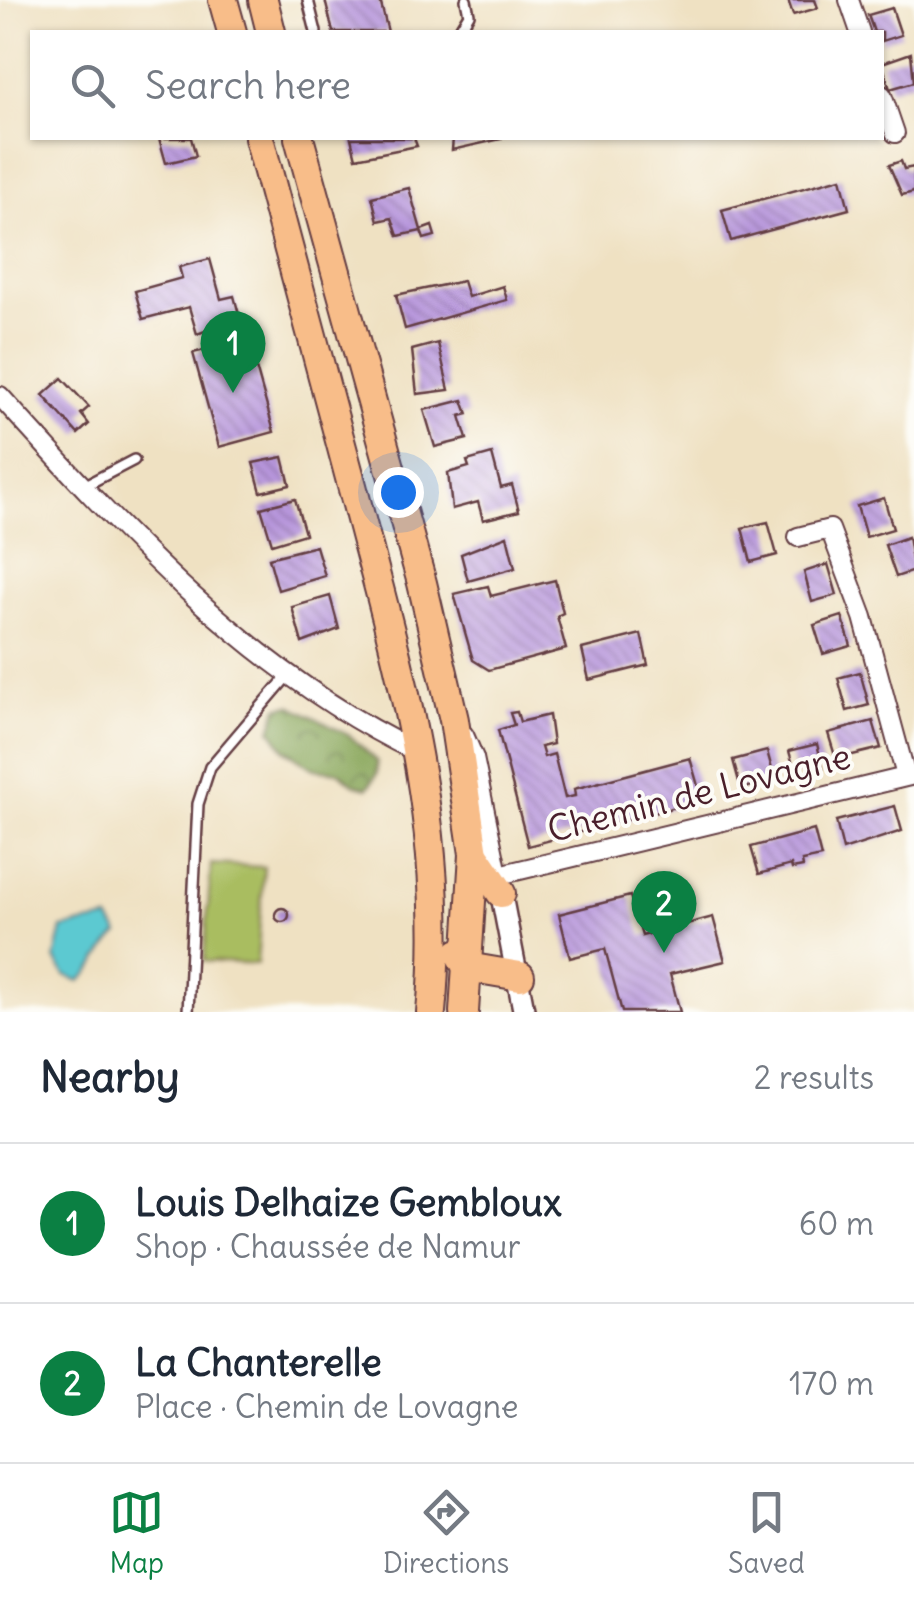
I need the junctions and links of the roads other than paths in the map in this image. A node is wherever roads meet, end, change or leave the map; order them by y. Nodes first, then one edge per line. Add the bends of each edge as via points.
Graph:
1 (223, 0) edge
2 (263, 0) edge
3 (308, 0) edge
4 (466, 0) edge
5 (849, 0) edge
6 (231, 30) edge
7 (271, 30) edge
8 (316, 30) edge
9 (459, 30) edge
10 (859, 30) edge
11 (884, 102) edge
12 (895, 133) dead end
13 (261, 140) edge
14 (300, 140) edge
15 (0, 396) edge
16 (134, 460) dead end
17 (84, 486) junction
18 (798, 537) dead end
19 (290, 673) junction
20 (450, 702) junction
21 (417, 752) junction
22 (910, 775) edge
23 (474, 854) junction
24 (500, 884) junction
25 (435, 908) junction
26 (467, 968) junction
27 (520, 976) junction
28 (188, 1012) edge
29 (431, 1012) edge
30 (464, 1012) edge
31 (524, 1012) edge

1 - 6 main road
2 - 7 main road
3 - 8 lane
4 - 9 lane via 469,14
5 - 10 street
11 - 12 street
13 - 21 main road
14 - 20 main road
15 - 17 street
16 - 17 lane
17 - 19 street via 203,609
18 - 22 street via 830,529
19 - 21 street via 358,724
19 - 28 lane via 210,768 198,804
20 - 23 main road
20 - 24 street via 474,758
21 - 25 main road
22 - 24 street, Chemin de Lovagne via 717,820
23 - 24 main road
23 - 26 main road
24 - 27 street
25 - 26 main road
25 - 29 main road
26 - 27 main road
26 - 30 main road
27 - 31 street

